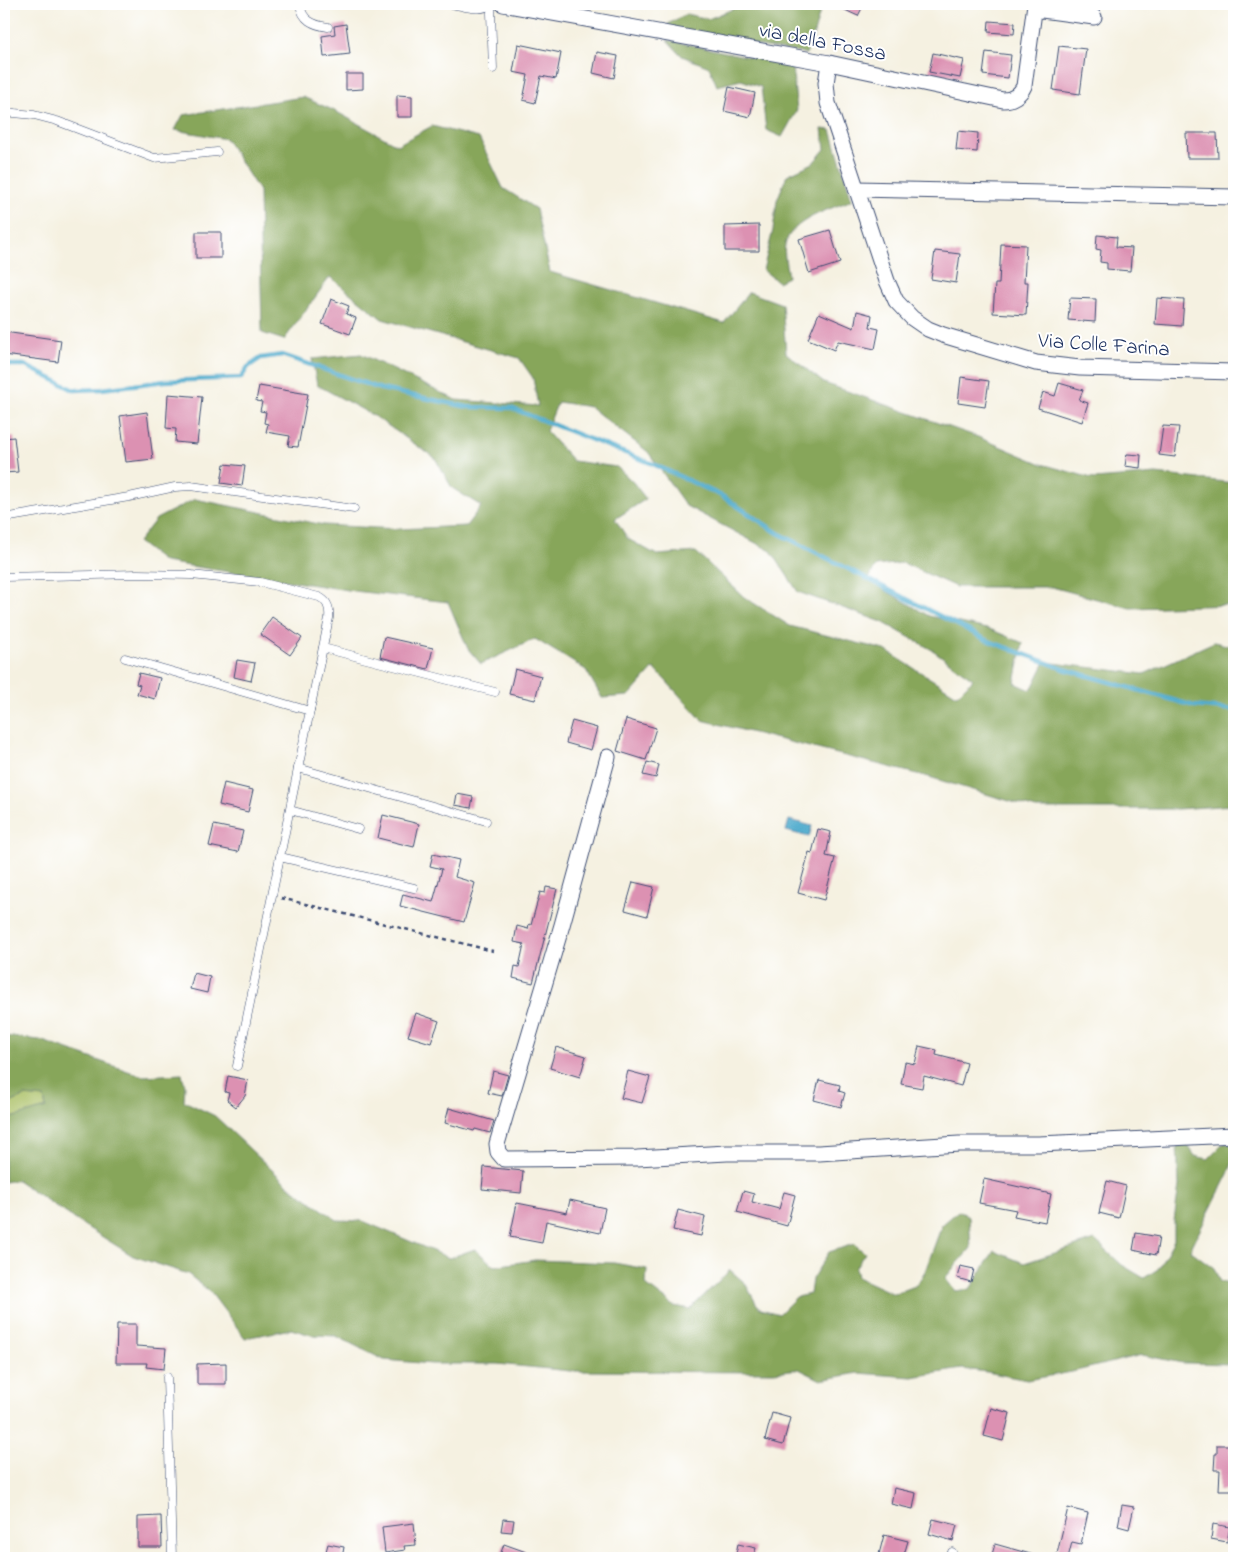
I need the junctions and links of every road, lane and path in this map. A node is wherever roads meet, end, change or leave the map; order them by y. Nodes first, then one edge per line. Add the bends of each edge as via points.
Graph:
1 (300, 4) edge
2 (451, 4) edge
3 (492, 4) edge
4 (503, 4) edge
5 (1035, 6) edge
6 (1094, 17) dead end
7 (328, 27) dead end
8 (829, 63) junction
9 (493, 69) dead end
10 (4, 112) edge
11 (217, 152) dead end
12 (856, 189) junction
13 (1234, 197) edge
14 (1234, 372) edge
15 (354, 509) dead end
16 (4, 518) edge
17 (4, 577) edge
18 (323, 648) junction
19 (125, 658) dead end
20 (495, 692) dead end
21 (310, 711) junction
22 (608, 757) dead end
23 (298, 768) junction
24 (290, 810) junction
25 (486, 821) dead end
26 (358, 829) dead end
27 (280, 856) junction
28 (414, 888) dead end
29 (272, 896) junction
30 (493, 951) dead end
31 (237, 1066) dead end
32 (1234, 1135) edge
33 (167, 1378) dead end
34 (1234, 1549) edge
35 (172, 1558) edge
36 (1232, 1558) edge

1 - 7 lane via 306,19
2 - 3 lane via 480,9
3 - 9 lane
4 - 8 street, via della Fossa
5 - 6 street
5 - 8 street, via della Fossa via 1024,86 1009,100
8 - 12 street, Via Colle Farina via 827,98
10 - 11 lane via 57,121 154,158
12 - 13 street
12 - 14 street, Via Colle Farina via 896,301 912,318 935,332 1036,363 1080,368
15 - 16 lane via 191,486
17 - 18 lane via 191,575 260,582 319,597 327,602 329,618
18 - 20 lane
18 - 21 lane
19 - 21 lane
21 - 23 lane
22 - 32 street via 497,1144 504,1159 819,1153 959,1144 1039,1144
23 - 24 lane
23 - 25 lane
24 - 26 lane
24 - 27 lane
27 - 28 lane
27 - 29 lane
29 - 30 path
29 - 31 lane
33 - 35 lane
34 - 36 lane

